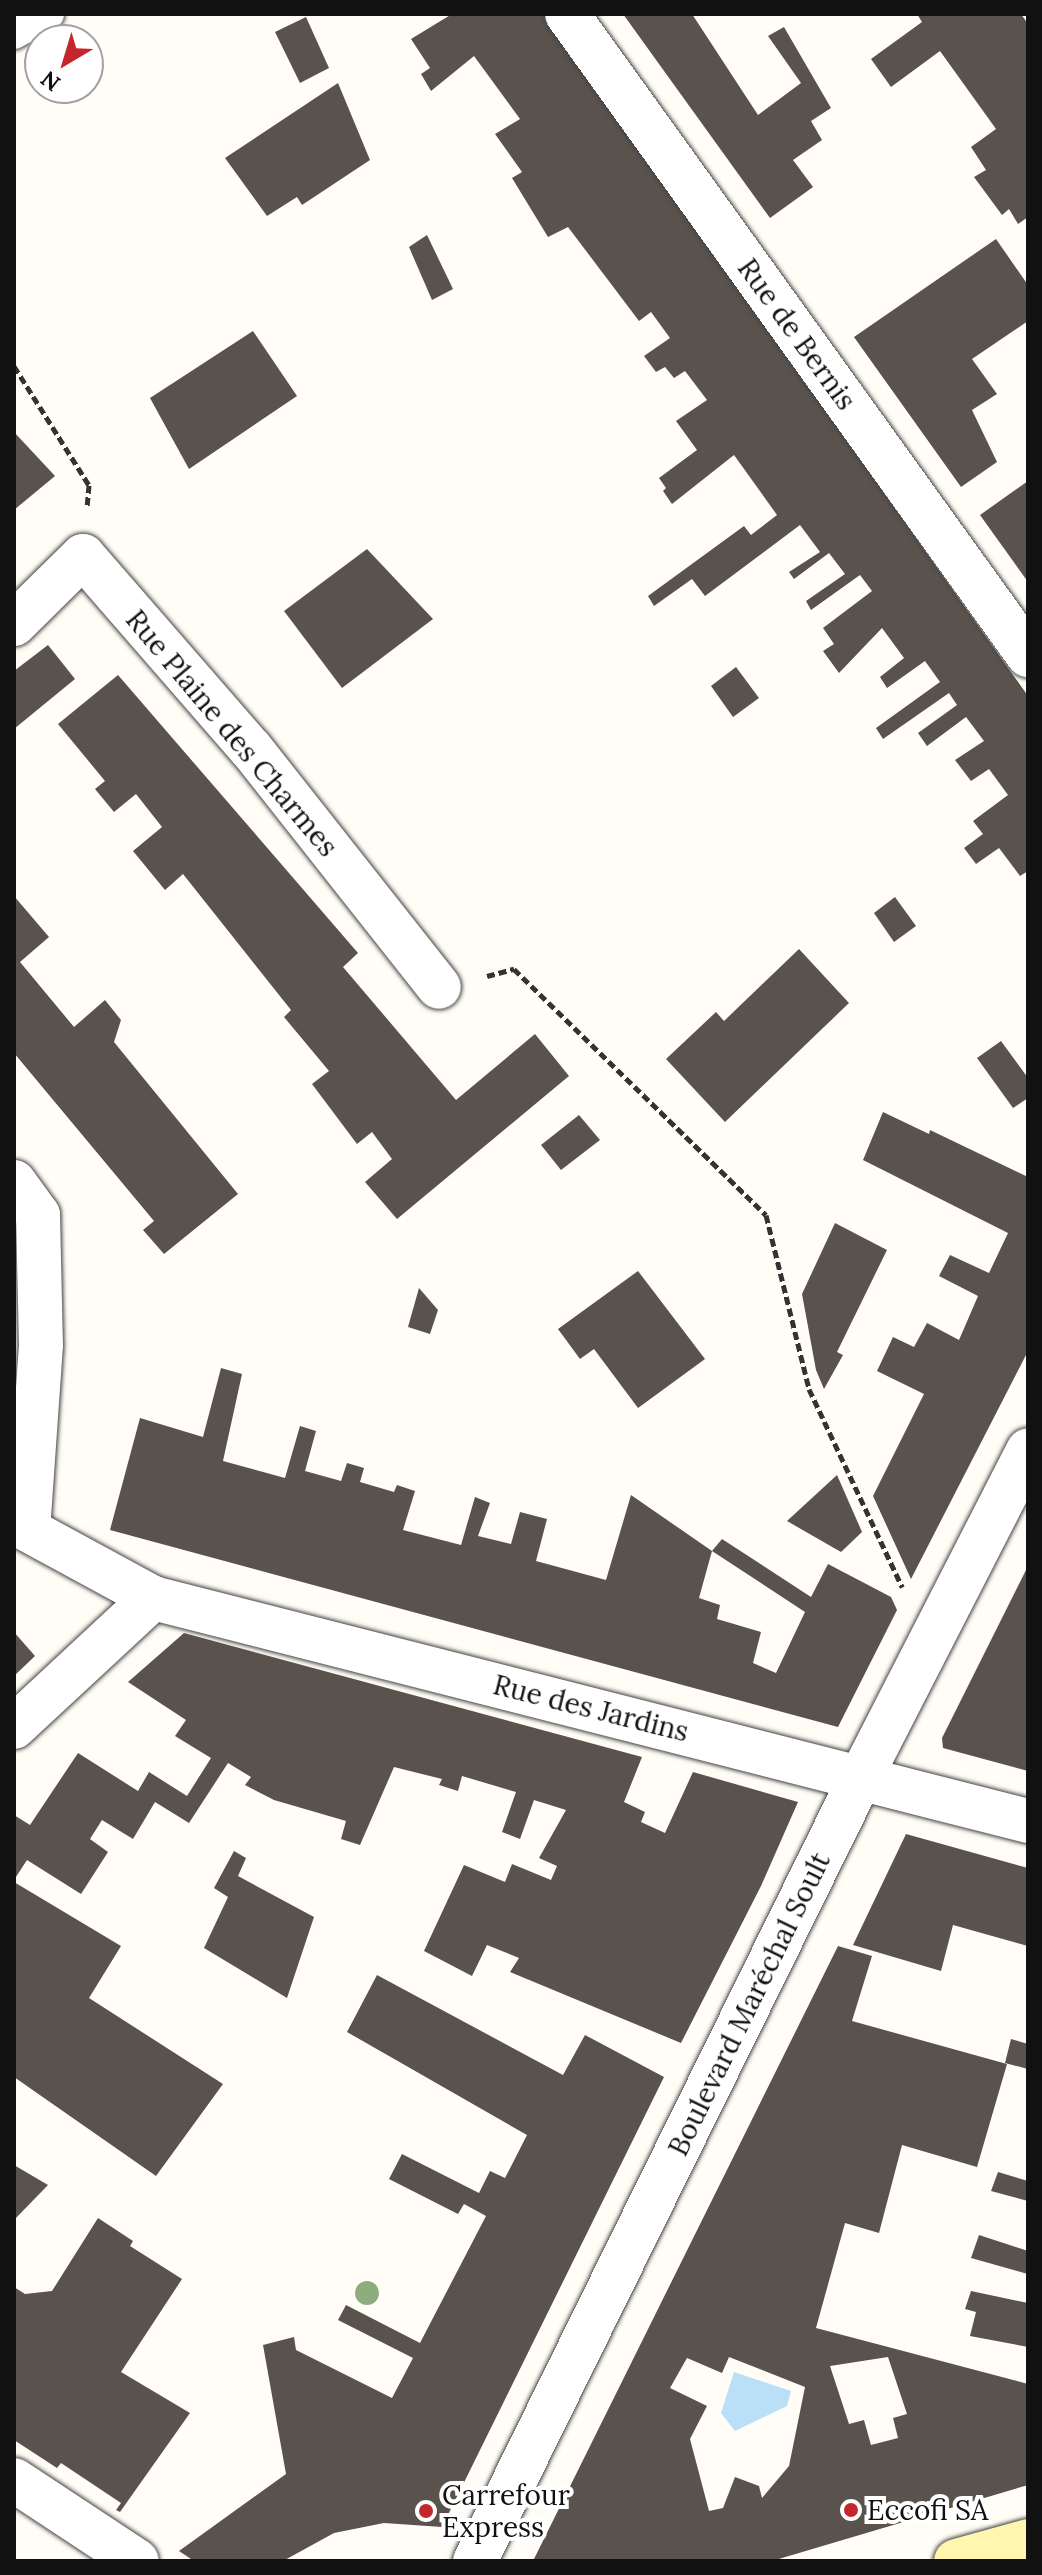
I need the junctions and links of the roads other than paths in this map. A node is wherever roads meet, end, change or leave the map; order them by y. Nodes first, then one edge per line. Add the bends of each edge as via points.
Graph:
1 (48, 14) edge
2 (567, 14) edge
3 (14, 33) edge
4 (14, 624) edge
5 (1028, 655) edge
6 (439, 987) road end
7 (14, 1182) edge
8 (1028, 1450) edge
9 (153, 1598) junction
10 (14, 1727) edge
11 (861, 1777) junction
12 (1028, 1821) edge
13 (14, 2480) edge
14 (1028, 2541) edge
15 (137, 2561) edge
16 (475, 2561) edge
17 (956, 2561) edge

1 - 3 lane
2 - 5 street, Rue de Bernis
4 - 6 street, Rue Plaine des Charmes via 83,556 251,749
7 - 9 street via 38,1215 41,1345 28,1530
8 - 11 street, Boulevard Maréchal Soult
9 - 10 street
9 - 11 street, Rue des Jardins
11 - 12 street, Rue des Jardins
11 - 16 street, Boulevard Maréchal Soult
13 - 15 street
14 - 17 main road

